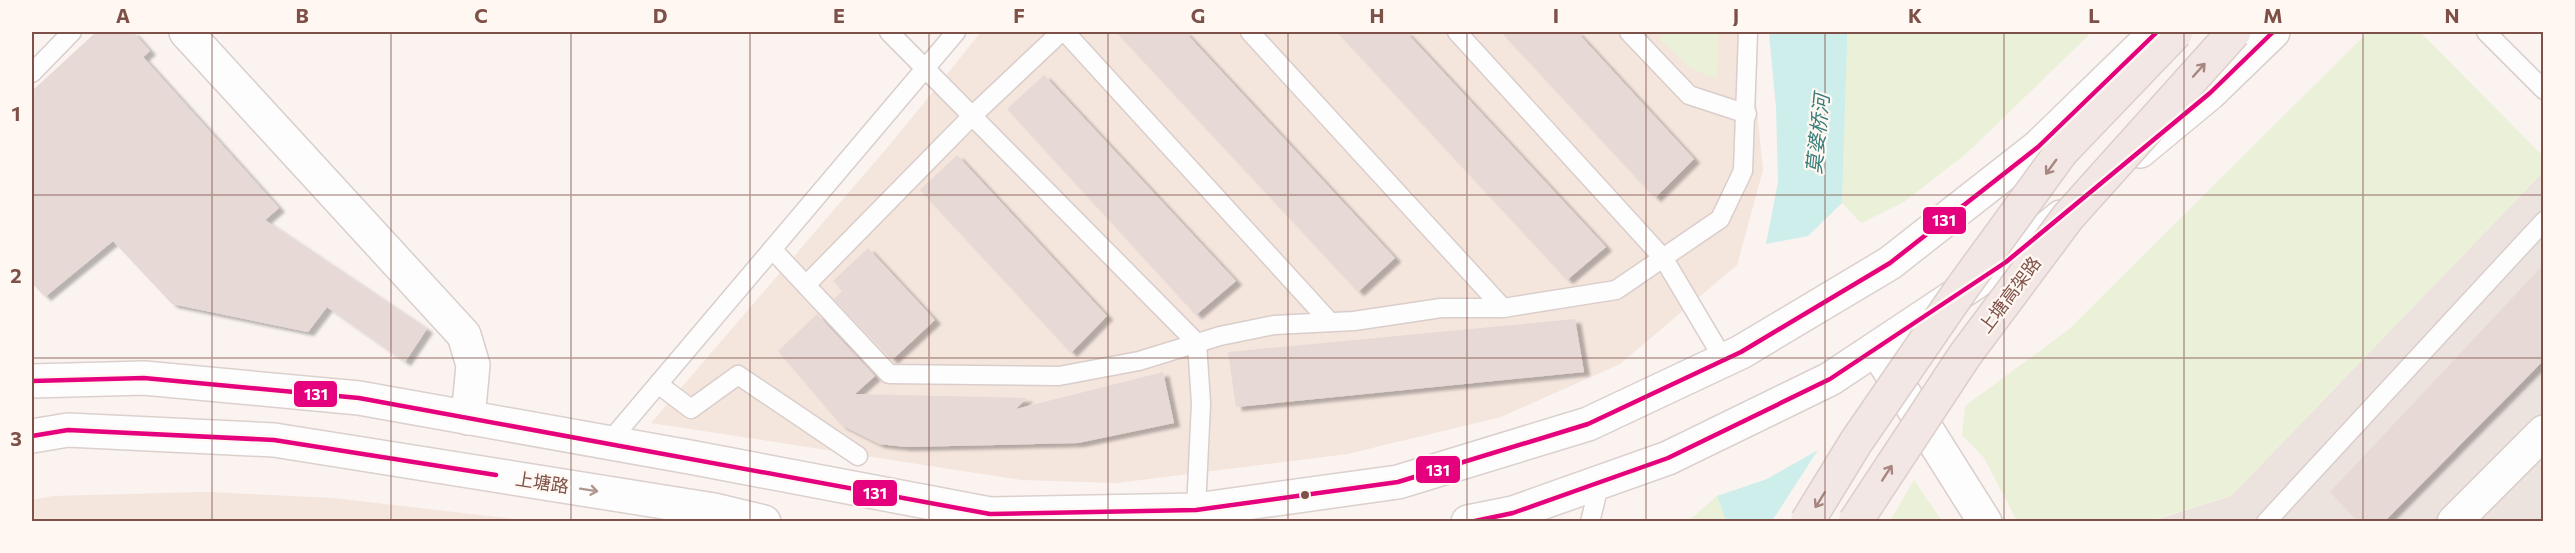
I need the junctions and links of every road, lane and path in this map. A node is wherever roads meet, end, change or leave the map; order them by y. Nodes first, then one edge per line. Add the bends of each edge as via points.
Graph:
1 (72, 32) edge
2 (186, 32) edge
3 (889, 32) edge
4 (956, 32) edge
5 (1063, 32) edge
6 (1250, 32) edge
7 (1457, 32) edge
8 (1629, 32) edge
9 (1748, 32) edge
10 (2157, 32) edge
11 (2176, 32) edge
12 (2234, 32) edge
13 (2273, 32) edge
14 (2486, 32) edge
15 (926, 67) junction
16 (32, 73) edge
17 (2544, 90) edge
18 (1747, 114) junction
19 (973, 115) junction
20 (2544, 221) edge
21 (772, 249) junction
22 (1664, 259) junction
23 (806, 285) junction
24 (1503, 308) junction
25 (1330, 322) junction
26 (1197, 343) junction
27 (1876, 349) junction
28 (1724, 360) junction
29 (32, 381) edge
30 (658, 384) junction
31 (468, 418) junction
32 (2544, 432) edge
33 (32, 436) edge
34 (609, 442) junction
35 (858, 456) dead end
36 (1600, 482) junction
37 (1196, 510) junction
38 (715, 516) edge
39 (764, 522) edge
40 (1468, 522) edge
41 (1590, 522) edge
42 (1807, 522) edge
43 (1855, 522) edge
44 (1985, 522) edge
45 (2266, 522) edge
46 (2454, 522) edge

1 - 16 lane
2 - 31 main road via 464,335 473,365
3 - 15 lane
4 - 15 lane
5 - 19 lane
5 - 25 lane
6 - 24 lane
7 - 22 lane
8 - 18 lane via 1689,95
9 - 18 lane
10 - 28 main road via 2038,147 1890,264
11 -> 42 highway, bridge via 2062,151 1876,413
43 -> 12 highway, 上塘高架路, bridge via 1965,355 2068,217
13 - 27 main road via 2210,93 2006,262
14 - 17 lane
15 - 19 lane
15 - 21 lane
18 - 22 lane via 1743,171 1720,219
19 - 23 lane
19 - 26 lane
20 - 45 lane
21 - 23 lane
21 - 30 lane
22 - 24 lane via 1616,290
22 - 28 lane
23 - 26 lane via 889,375 1059,376 1139,361
24 - 25 lane via 1440,308
25 - 26 lane via 1274,325
26 - 37 lane via 1201,403
27 - 36 main road via 1830,379 1668,458
27 - 44 main road
28 - 37 main road via 1588,424 1398,482
29 - 31 main road via 144,378 359,398
30 - 34 lane
30 - 35 lane via 691,409 738,375
31 - 34 main road
32 - 46 main road
33 -> 38 main road, 上塘路 via 68,430 274,440
34 - 37 main road via 990,514
36 - 40 main road via 1513,513
36 - 41 lane
38 - 39 main road, 上塘路

